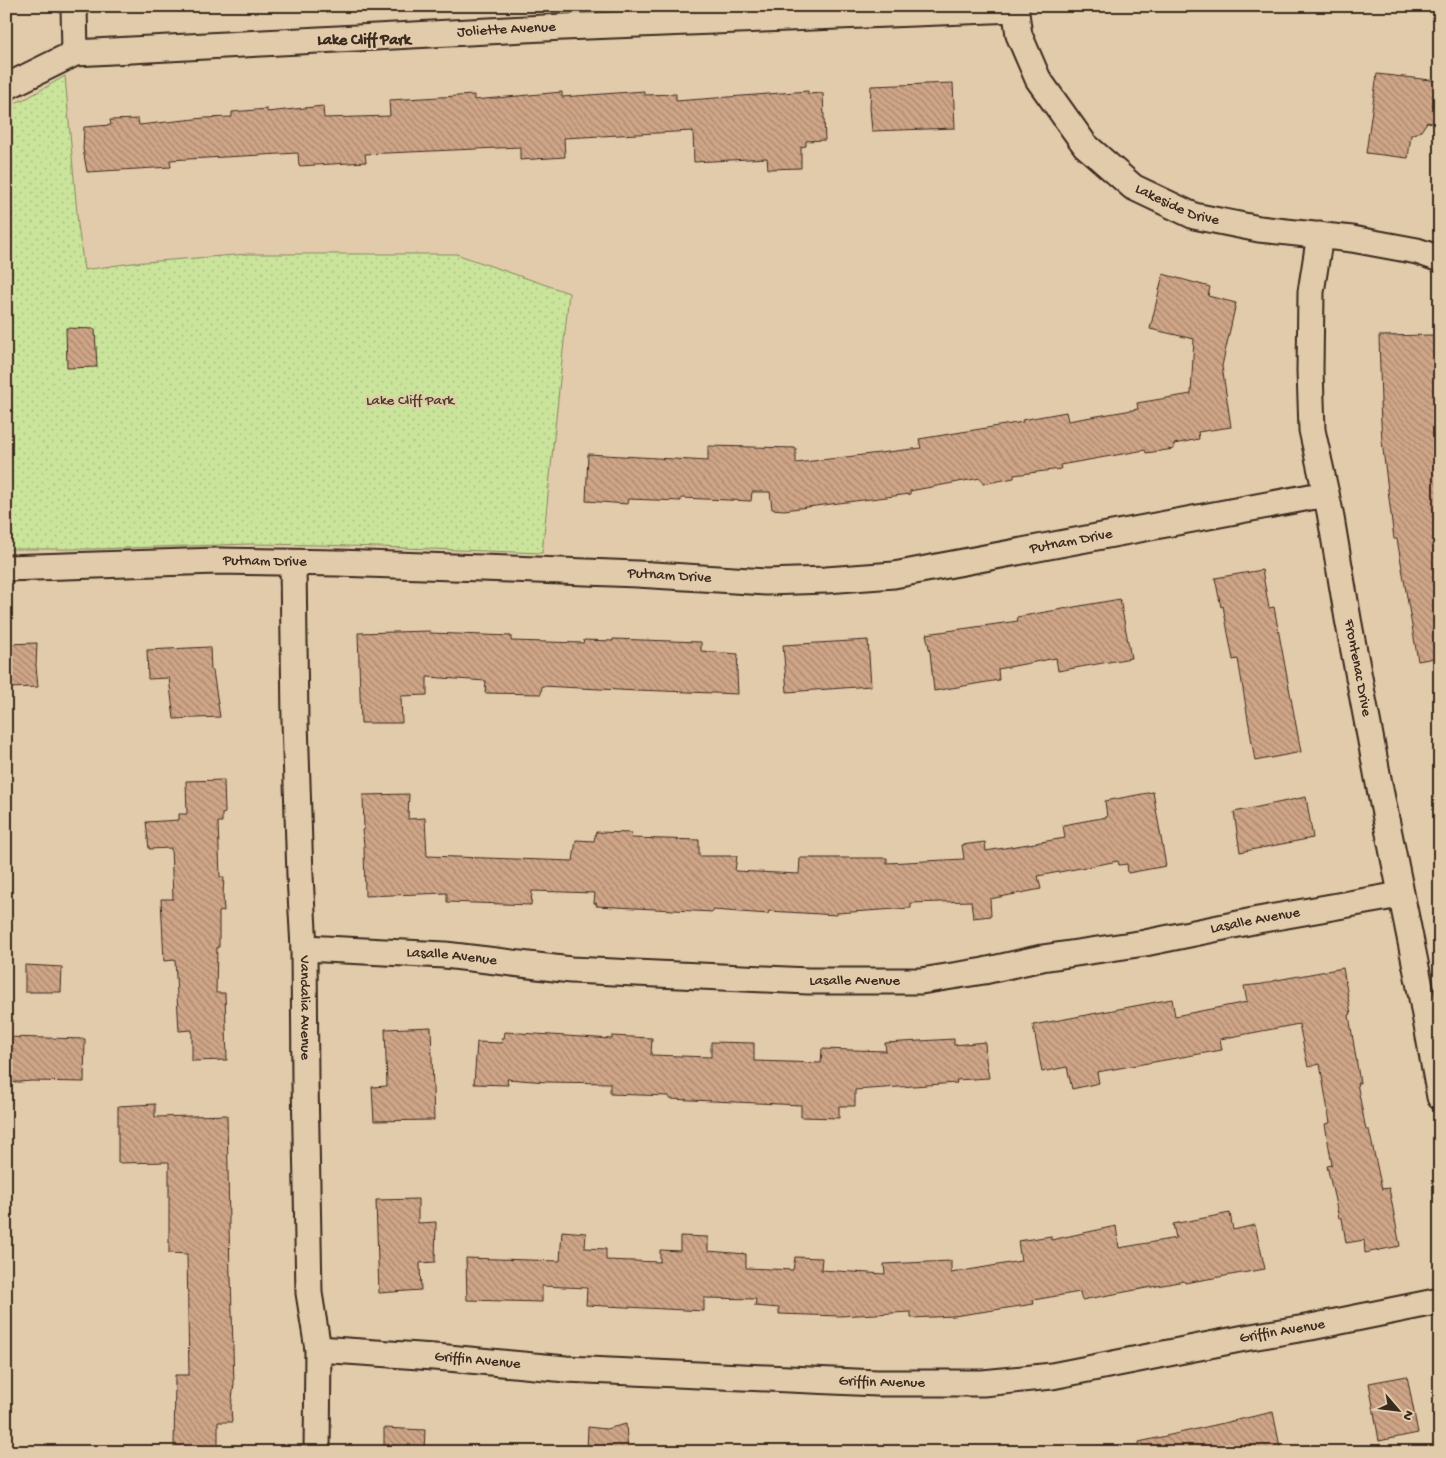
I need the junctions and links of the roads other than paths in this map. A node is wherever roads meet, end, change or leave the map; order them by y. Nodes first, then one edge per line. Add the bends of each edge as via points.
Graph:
1 (74, 6) edge
2 (1016, 8) edge
3 (76, 53) junction
4 (6, 87) edge
5 (1320, 235) junction
6 (1440, 259) edge
7 (1326, 494) junction
8 (293, 563) junction
9 (6, 568) edge
10 (1400, 895) junction
11 (304, 948) junction
12 (1440, 1096) edge
13 (1440, 1301) edge
14 (318, 1349) junction
15 (317, 1452) edge

1 - 3 street
2 - 3 street, Joliette Avenue via 564,27
2 - 5 street, Lakeside Drive via 1018,35 1038,79 1084,145 1133,187 1194,216 1259,229
3 - 4 street, Joliette Avenue
5 - 6 street, Lakeside Drive via 1417,251
5 - 7 street, Frontenac Drive via 1311,292 1310,371 1312,430
7 - 8 street, Putnam Drive via 894,575 826,580 766,582 637,574
7 - 10 street, Frontenac Drive
8 - 9 street, Putnam Drive via 217,561
8 - 11 street, Vandalia Avenue via 295,721
10 - 11 street, Lasalle Avenue via 921,981 808,981 571,970 445,956
10 - 12 street, Frontenac Drive
11 - 14 street, Vandalia Avenue via 309,1294
13 - 14 street, Griffin Avenue via 1052,1376 983,1383 877,1383 566,1369
14 - 15 street, Vandalia Avenue

